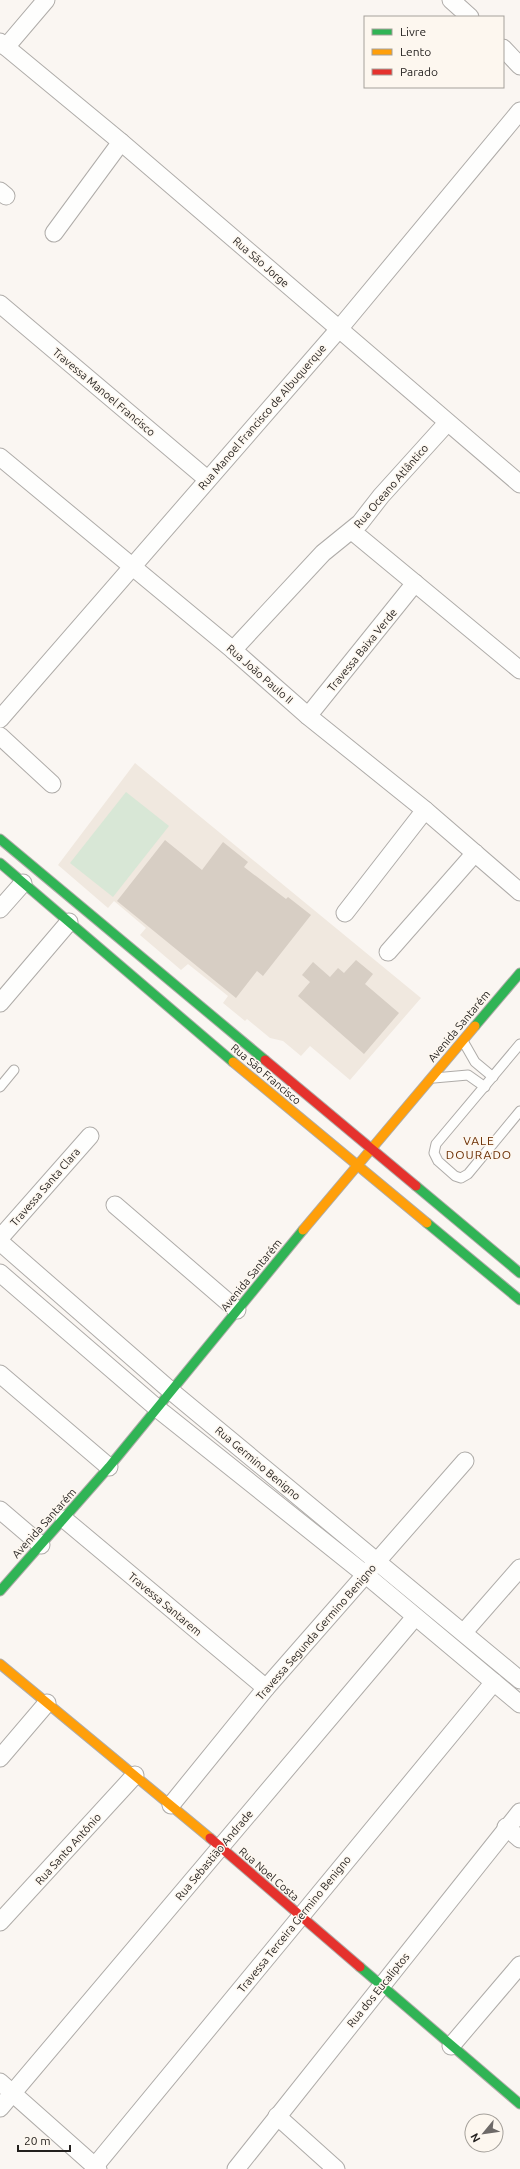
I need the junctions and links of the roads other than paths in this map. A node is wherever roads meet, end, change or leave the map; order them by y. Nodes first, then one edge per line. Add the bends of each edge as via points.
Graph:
1 (46, 0) edge
2 (451, 0) edge
3 (469, 16) edge
4 (3, 45) edge
5 (504, 48) edge
6 (504, 48) edge
7 (520, 56) edge
8 (520, 66) edge
9 (520, 111) edge
10 (121, 142) junction
11 (54, 233) dead end
12 (0, 304) edge
13 (339, 329) junction
14 (447, 423) junction
15 (0, 457) edge
16 (207, 479) junction
17 (520, 484) edge
18 (352, 531) junction
19 (131, 566) junction
20 (415, 583) junction
21 (233, 650) junction
22 (520, 670) edge
23 (2, 712) edge
24 (308, 716) junction
25 (0, 736) edge
26 (52, 784) dead end
27 (425, 810) junction
28 (0, 839) edge
29 (475, 853) junction
30 (0, 863) edge
31 (23, 883) junction
32 (520, 892) edge
33 (0, 909) edge
34 (345, 913) dead end
35 (69, 922) junction
36 (388, 952) dead end
37 (520, 973) edge
38 (0, 1003) edge
39 (463, 1041) junction
40 (520, 1044) edge
41 (14, 1070) dead end
42 (493, 1077) junction
43 (431, 1078) junction
44 (0, 1087) edge
45 (485, 1087) junction
46 (520, 1111) edge
47 (90, 1136) dead end
48 (370, 1150) junction
49 (357, 1165) junction
50 (116, 1205) dead end
51 (0, 1238) edge
52 (0, 1242) edge
53 (0, 1273) edge
54 (520, 1273) edge
55 (520, 1300) edge
56 (237, 1310) junction
57 (0, 1374) edge
58 (171, 1391) junction
59 (158, 1409) junction
60 (465, 1461) dead end
61 (109, 1467) junction
62 (0, 1510) edge
63 (64, 1519) junction
64 (41, 1545) junction
65 (378, 1562) junction
66 (520, 1568) edge
67 (366, 1575) junction
68 (0, 1590) edge
69 (415, 1617) junction
70 (464, 1632) junction
71 (0, 1664) edge
72 (520, 1680) edge
73 (494, 1682) junction
74 (266, 1688) junction
75 (47, 1703) junction
76 (520, 1704) edge
77 (0, 1758) edge
78 (135, 1775) junction
79 (171, 1805) junction
80 (520, 1812) edge
81 (506, 1827) junction
82 (520, 1839) edge
83 (220, 1848) junction
84 (300, 1917) junction
85 (0, 1922) edge
86 (520, 1965) edge
87 (382, 1986) junction
88 (451, 2046) junction
89 (6, 2088) edge
90 (520, 2104) edge
91 (0, 2108) edge
92 (276, 2116) junction
93 (96, 2168) edge
94 (236, 2169) edge
95 (336, 2169) edge

1 - 4 street
2 - 3 street
4 - 10 street, Rua São Jorge
5 - 7 street
6 - 8 street
9 - 13 street, Rua Manoel Francisco de Albuquerque
10 - 11 street
10 - 13 street, Rua São Jorge
12 - 16 street, Travessa Manoel Francisco
13 - 14 street, Rua São Jorge
13 - 16 street, Rua Manoel Francisco de Albuquerque
14 - 17 street, Rua São Jorge
14 - 18 street, Rua Oceano Atlântico
15 - 19 street, Rua João Paulo II
16 - 19 street, Rua Manoel Francisco de Albuquerque
18 - 20 street
18 - 21 street, Rua Oceano Atlântico via 323,553
19 - 21 street, Rua João Paulo II
19 - 23 street, Rua Manoel Francisco de Albuquerque
20 - 22 street
20 - 24 street, Travessa Baixa Verde
21 - 24 street, Rua João Paulo II
24 - 27 street, Rua João Paulo II
25 - 26 street
27 - 29 street, Rua João Paulo II
27 - 34 street
28 - 48 street, Rua São Francisco
29 - 32 street, Rua João Paulo II
29 - 36 street
30 - 31 street, Rua São Francisco
31 - 33 street
31 - 35 street, Rua São Francisco
35 - 38 street
35 - 49 street, Rua São Francisco
37 - 39 street, Avenida Santarém
39 - 42 lane via 475,1062
39 - 43 street, Avenida Santarém
40 - 42 lane
41 - 44 lane
42 - 45 lane
43 - 45 lane via 468,1075
43 - 48 street, Avenida Santarém
45 - 46 lane via 436,1144 434,1153 438,1161 456,1176 461,1178 468,1174
47 - 51 street, Travessa Santa Clara
48 - 49 street, Avenida Santarém
48 - 54 street, Rua São Francisco
49 - 55 street, Rua São Francisco
49 - 56 street, Avenida Santarém
50 - 56 street
52 - 58 street, Rua Germino Benigno
53 - 59 street, Rua Germino Benigno
56 - 58 street, Avenida Santarém
57 - 61 street
58 - 59 street, Avenida Santarém
58 - 65 street, Rua Germino Benigno
59 - 61 street, Avenida Santarém
59 - 67 street, Rua Germino Benigno
60 - 65 street, Travessa Segunda Germino Benigno
61 - 63 street, Avenida Santarém
62 - 64 street
63 - 64 street, Avenida Santarém
63 - 74 street, Travessa Santarem
64 - 68 street, Avenida Santarém
65 - 67 street, Travessa Segunda Germino Benigno
65 - 70 street, Rua Germino Benigno
66 - 70 street
67 - 69 street, Rua Germino Benigno
67 - 74 street, Travessa Segunda Germino Benigno
69 - 73 street, Rua Germino Benigno
69 - 83 street, Rua Sebastião Andrade
70 - 72 street, Rua Germino Benigno
71 - 75 street, Rua Noel Costa
73 - 76 street, Rua Germino Benigno
73 - 84 street, Travessa Terceira Germino Benigno
74 - 79 street, Travessa Segunda Germino Benigno
75 - 77 street
75 - 78 street, Rua Noel Costa
78 - 79 street, Rua Noel Costa
78 - 85 street, Rua Santo Antônio
79 - 83 street, Rua Noel Costa
80 - 81 street, Rua dos Eucaliptos
81 - 82 street
81 - 87 street, Rua dos Eucaliptos
83 - 84 street, Rua Noel Costa
83 - 89 street, Rua Sebastião Andrade
84 - 87 street, Rua Noel Costa
84 - 93 street, Travessa Terceira Germino Benigno
86 - 88 street
87 - 88 street, Rua Noel Costa
87 - 92 street, Rua dos Eucaliptos
88 - 90 street, Rua Noel Costa
89 - 91 street, Rua Sebastião Andrade
89 - 93 street
92 - 94 street, Rua dos Eucaliptos
92 - 95 street

